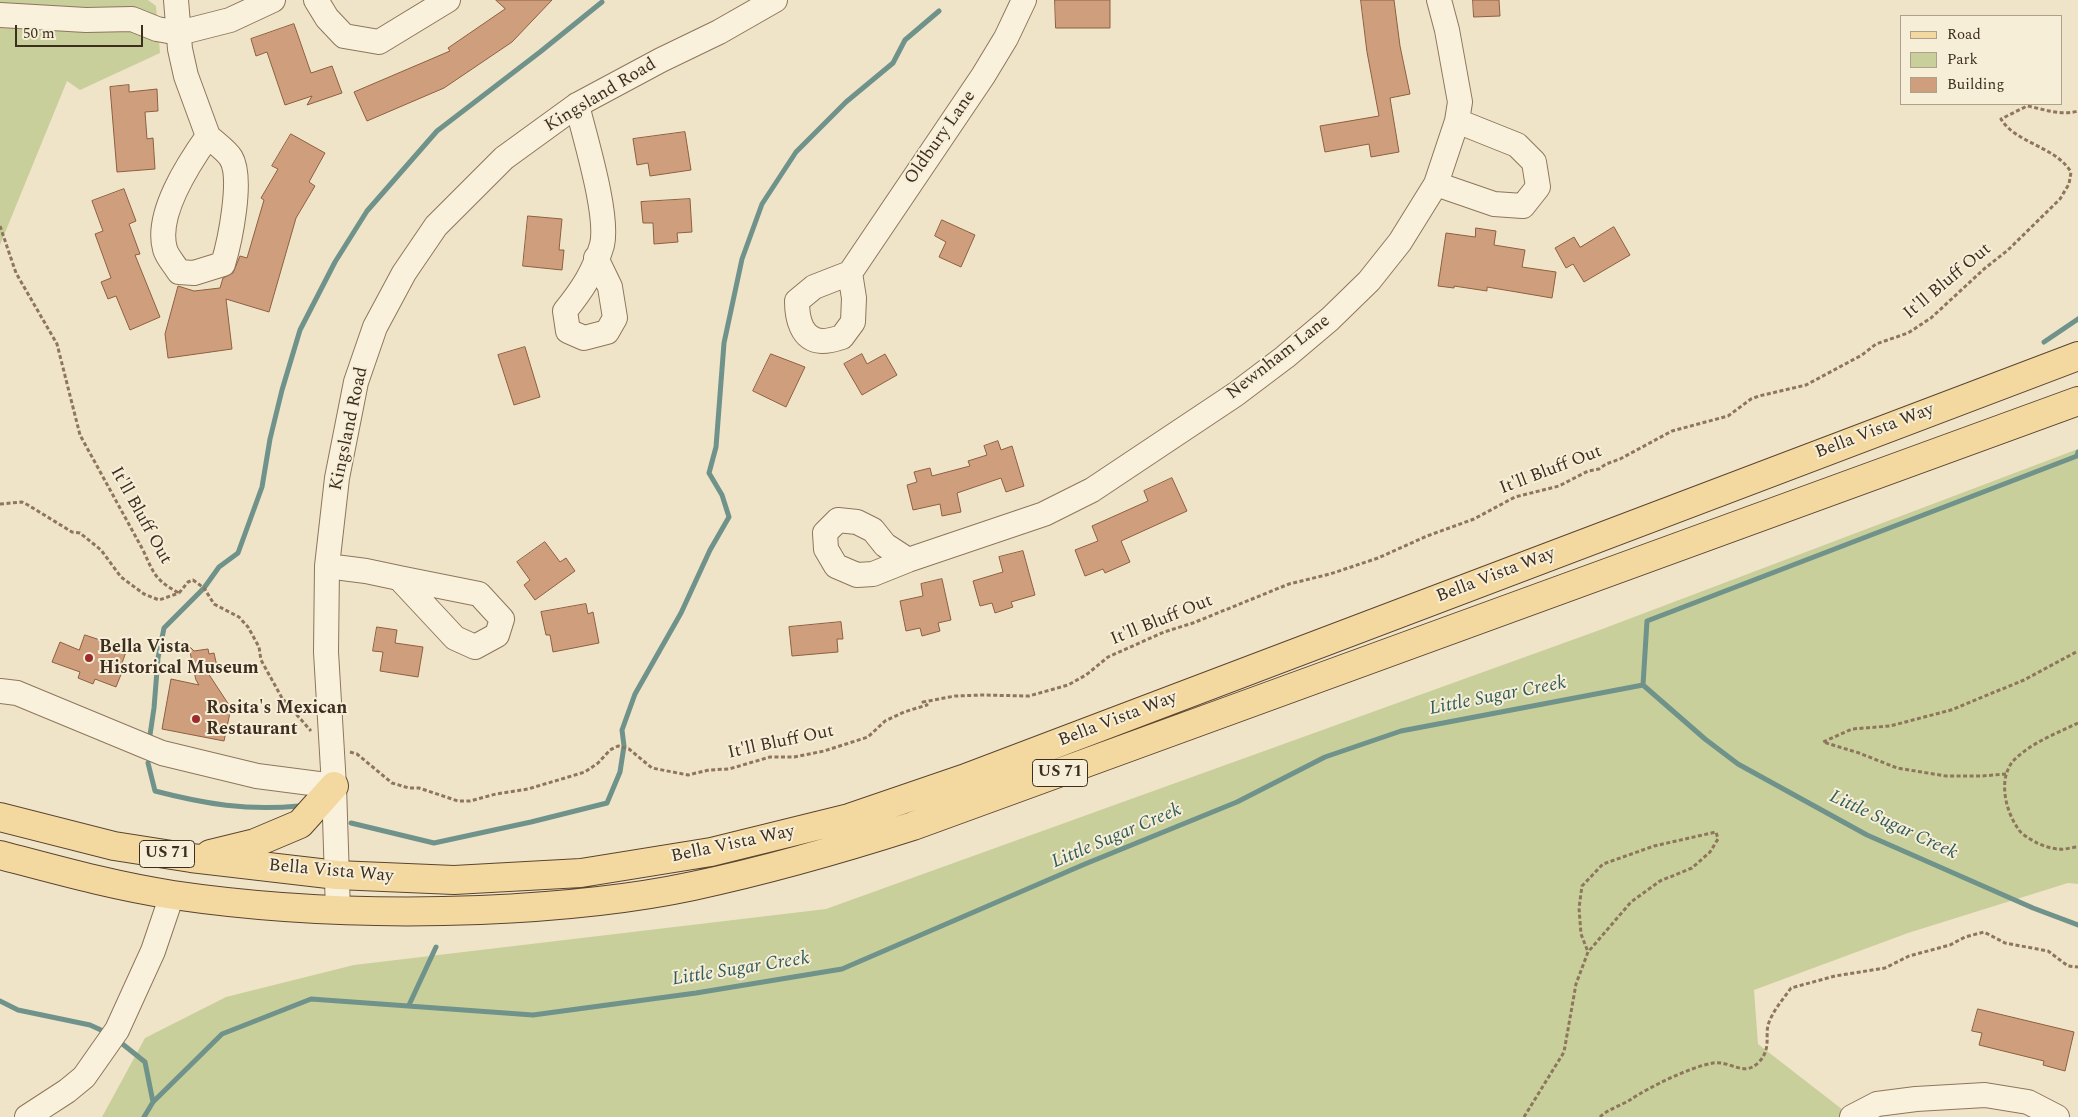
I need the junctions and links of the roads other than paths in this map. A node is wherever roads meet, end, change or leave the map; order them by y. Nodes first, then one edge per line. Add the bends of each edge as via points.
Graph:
1 (108, 0) edge
2 (176, 0) edge
3 (273, 0) edge
4 (316, 0) edge
5 (448, 0) edge
6 (775, 0) edge
7 (1024, 0) edge
8 (1439, 0) edge
9 (0, 15) edge
10 (132, 19) junction
11 (179, 33) junction
12 (578, 106) junction
13 (1457, 122) junction
14 (208, 136) junction
15 (1436, 184) junction
16 (596, 258) dead end
17 (850, 273) dead end
18 (2078, 356) edge
19 (2078, 401) edge
20 (908, 560) dead end
21 (327, 566) junction
22 (398, 578) dead end
23 (0, 691) edge
24 (334, 786) junction
25 (0, 817) edge
26 (0, 855) edge
27 (191, 858) junction
28 (337, 875) junction
29 (172, 895) junction
30 (338, 911) junction
31 (27, 1117) edge
32 (1852, 1117) edge
33 (2057, 1117) edge

1 - 10 street
2 - 11 street
3 - 11 street via 230,20
4 - 5 street via 326,18 344,36 379,42
6 - 12 street, Kingsland Road
7 - 17 street, Oldbury Lane via 984,76
8 - 13 street, Newnham Lane via 1460,102
9 - 10 street
10 - 11 street
11 - 14 street via 186,76
12 - 16 street via 602,208 602,243
12 - 21 street, Kingsland Road via 504,158 436,226 404,273 375,328 356,382 337,478
13 - 15 street, Newnham Lane
13 - 15 street via 1516,145 1534,162 1538,187 1524,206 1494,204
14 - 14 street via 230,157 237,178 230,243 223,264 194,273 179,272 165,250 163,230 182,174
15 - 20 street, Newnham Lane via 1400,242 1369,281 1330,319 1236,394 1076,498 1036,517
18 - 28 main road, Bella Vista Way / US 71 via 981,772 849,818 711,852 581,873 454,880
19 - 30 main road, Bella Vista Way / US 71 via 914,826 820,856 692,887 568,904 414,912
21 - 22 street
21 - 24 street, Kingsland Road via 326,652
23 - 24 street via 17,693 162,754 257,776
24 - 27 main road via 300,824 255,843
24 - 28 street, Kingsland Road
25 - 27 main road, Bella Vista Way / US 71 via 114,846
26 - 29 main road, Bella Vista Way / US 71 via 74,875
27 - 28 main road, Bella Vista Way / US 71
28 - 30 street, Kingsland Road
29 - 30 main road, Bella Vista Way / US 71
29 - 31 street via 154,951 117,1030 84,1077
32 - 33 street via 1877,1104 1985,1095 2028,1102

